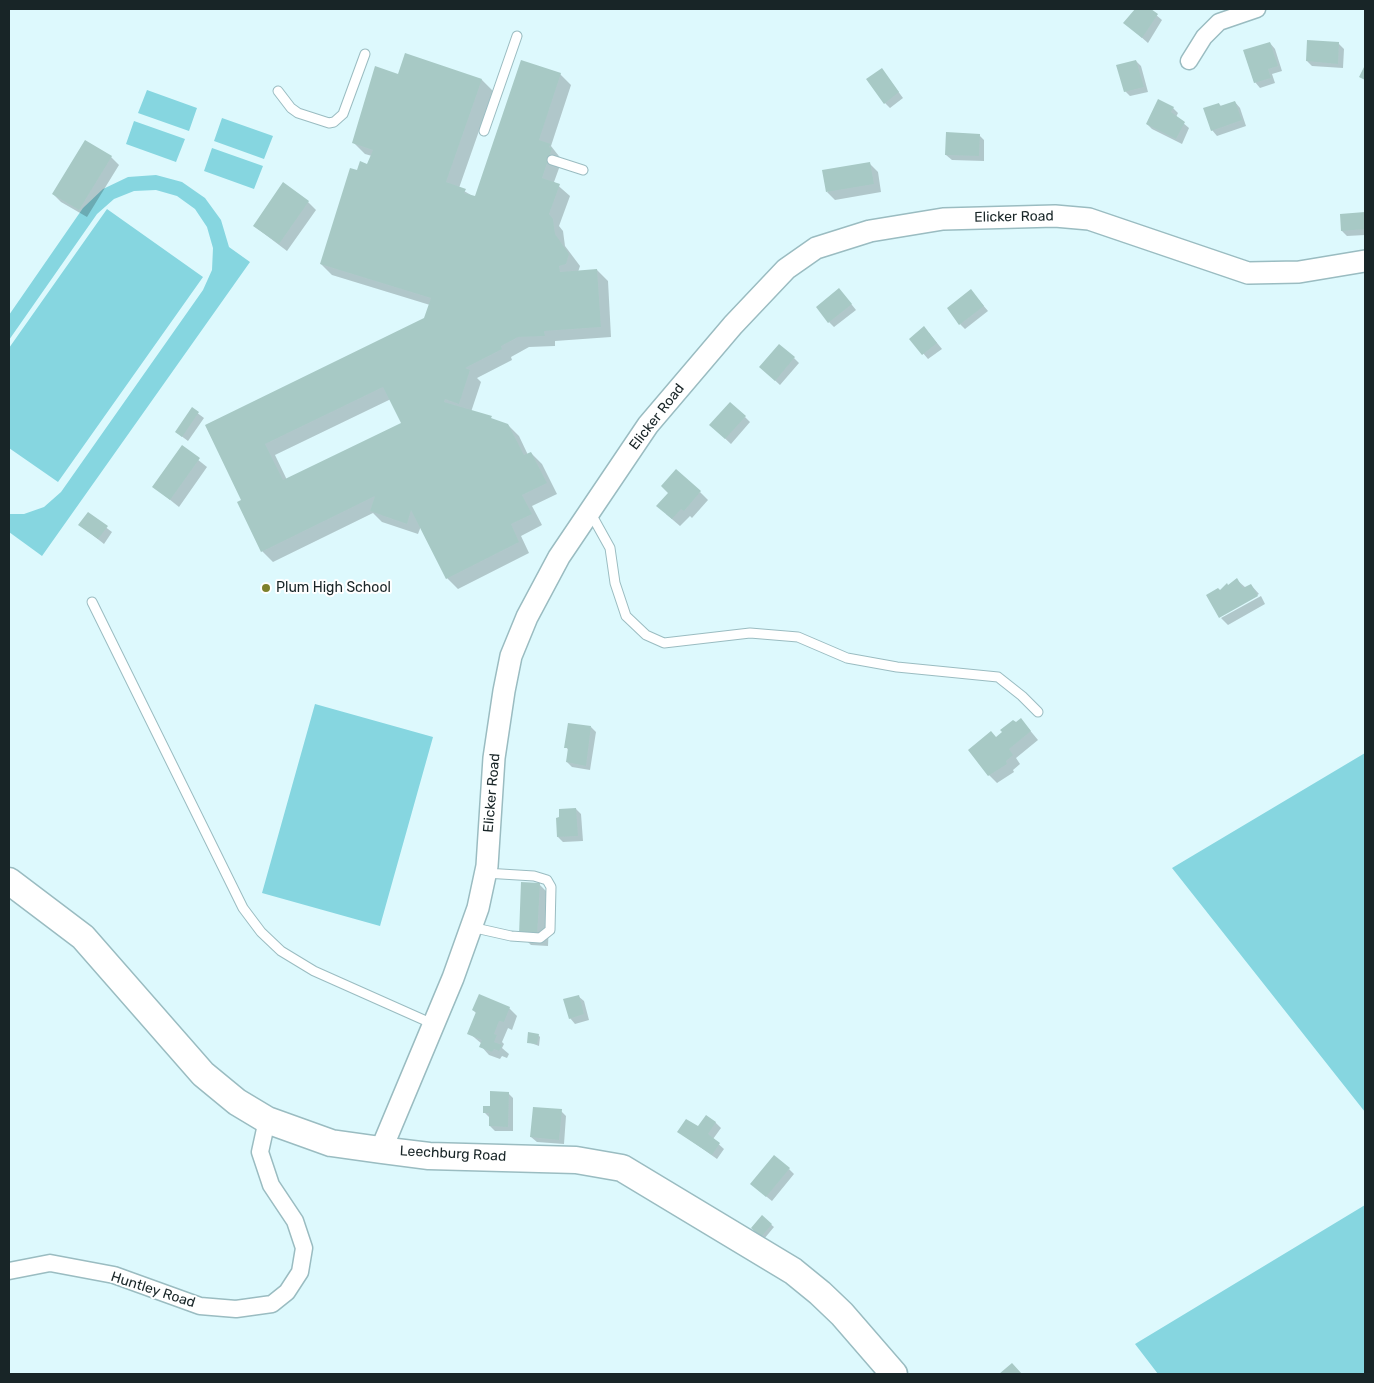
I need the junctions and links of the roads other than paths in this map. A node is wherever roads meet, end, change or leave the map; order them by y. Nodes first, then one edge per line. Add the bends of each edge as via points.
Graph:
1 (1257, 9) edge
2 (517, 36) dead end
3 (365, 54) dead end
4 (1189, 61) dead end
5 (278, 91) dead end
6 (484, 131) dead end
7 (552, 160) dead end
8 (583, 170) dead end
9 (1365, 261) edge
10 (590, 512) junction
11 (92, 602) dead end
12 (1038, 712) dead end
13 (485, 873) junction
14 (9, 881) edge
15 (471, 927) junction
16 (434, 1024) junction
17 (267, 1120) junction
18 (381, 1150) junction
19 (9, 1271) edge
20 (894, 1374) edge

1 - 4 street via 1219,22 1204,37
2 - 6 lane
3 - 5 lane via 343,114 334,122 298,113
7 - 8 lane
9 - 10 street, Elicker Road via 1299,272 1248,273 1089,219 1055,216 943,219 870,231 825,245 786,269 733,325 648,425
10 - 12 lane via 610,548 615,583 626,616 646,635 664,643 750,633 798,637 847,658 897,667 998,677
10 - 13 street, Elicker Road via 554,565 526,617 511,656 494,758
11 - 16 lane via 243,908 261,932 281,952 314,971
13 - 15 street, Elicker Road
13 - 15 lane via 534,876 547,880 551,887 550,930 540,938 511,936
14 - 17 main road, Leechburg Road via 83,937 203,1074 237,1102
15 - 16 street, Elicker Road
16 - 18 street, Elicker Road
17 - 18 main road, Leechburg Road via 331,1143
17 - 19 street, Huntley Road via 260,1152 271,1185 295,1221 304,1248 300,1272 287,1292 272,1304 236,1309 200,1306 114,1275 50,1263
18 - 20 main road, Leechburg Road via 429,1156 576,1160 622,1168 793,1271 842,1314

